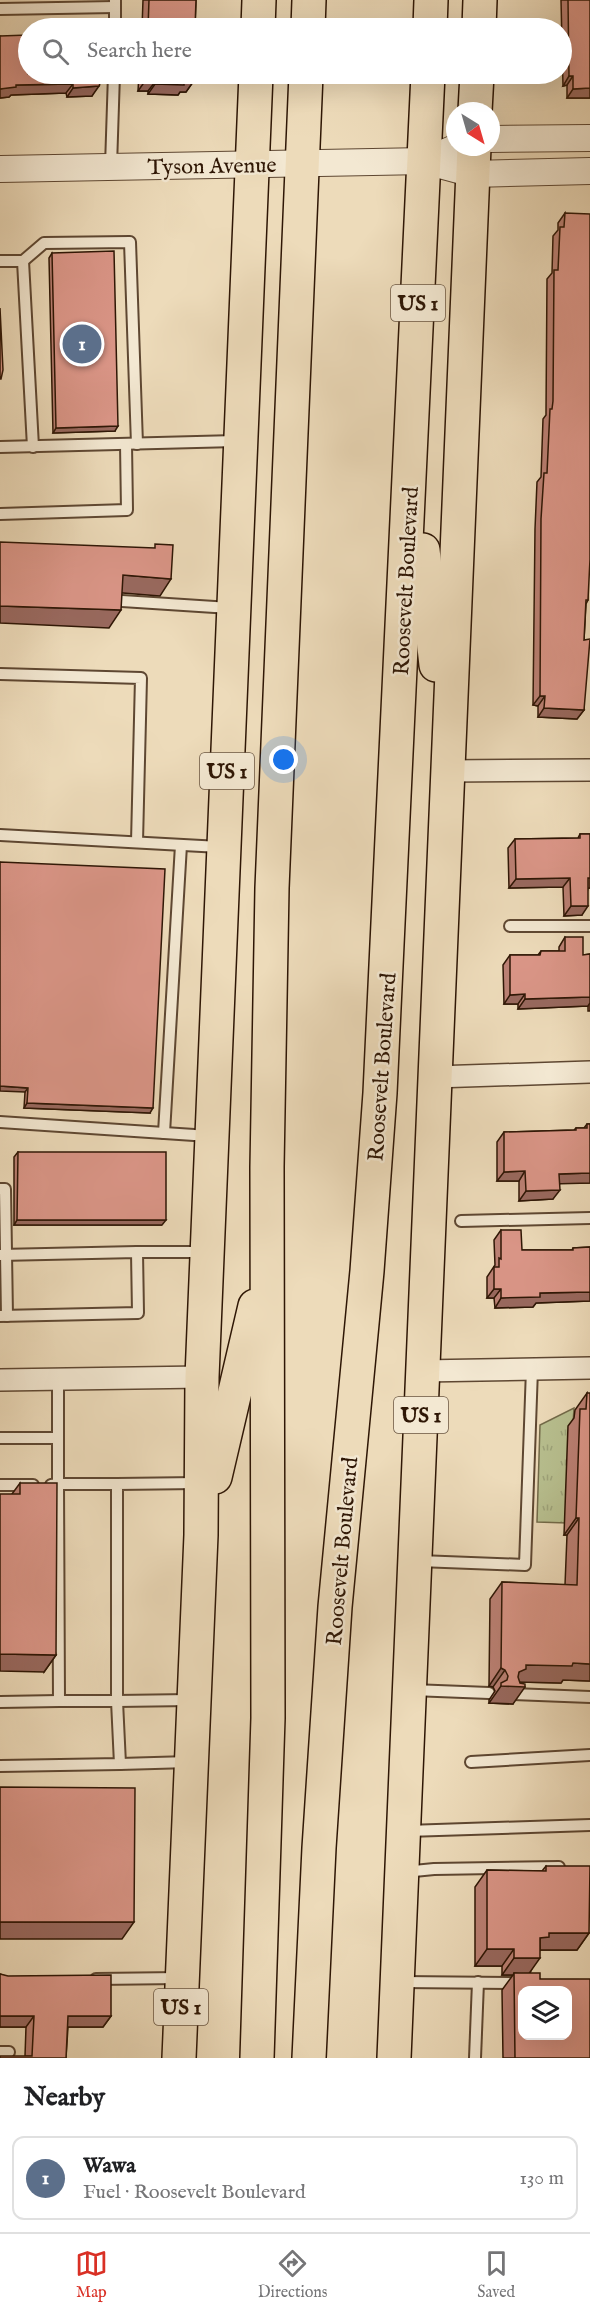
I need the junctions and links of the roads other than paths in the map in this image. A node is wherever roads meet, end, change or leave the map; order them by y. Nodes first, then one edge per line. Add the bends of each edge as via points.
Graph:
1 (260, 0) edge
2 (309, 0) edge
3 (431, 0) edge
4 (480, 0) edge
5 (115, 4) edge
6 (0, 9) edge
7 (259, 18) edge
8 (308, 18) edge
9 (430, 18) edge
10 (479, 18) edge
11 (114, 84) edge
12 (256, 84) edge
13 (306, 84) edge
14 (428, 84) edge
15 (476, 84) edge
16 (475, 102) edge
17 (590, 138) edge
18 (500, 139) edge
19 (468, 156) edge
20 (424, 161) junction
21 (302, 163) junction
22 (253, 164) junction
23 (111, 167) junction
24 (0, 169) edge
25 (590, 171) edge
26 (0, 261) edge
27 (23, 261) junction
28 (240, 441) junction
29 (131, 444) junction
30 (411, 446) junction
31 (0, 447) edge
32 (33, 447) junction
33 (0, 514) edge
34 (122, 601) edge
35 (233, 609) junction
36 (0, 674) edge
37 (590, 770) edge
38 (447, 771) junction
39 (0, 835) edge
40 (136, 842) junction
41 (181, 845) junction
42 (224, 847) junction
43 (510, 926) dead end
44 (590, 926) edge
45 (590, 1072) edge
46 (435, 1077) junction
47 (0, 1122) edge
48 (164, 1133) junction
49 (212, 1136) junction
50 (0, 1189) edge
51 (590, 1218) edge
52 (461, 1221) dead end
53 (267, 1251) junction
54 (137, 1252) junction
55 (207, 1252) junction
56 (3, 1255) edge
57 (3, 1316) edge
58 (590, 1368) edge
59 (532, 1369) junction
60 (422, 1371) junction
61 (202, 1377) junction
62 (58, 1379) junction
63 (0, 1380) edge
64 (0, 1438) edge
65 (58, 1438) junction
66 (58, 1484) junction
67 (117, 1484) junction
68 (201, 1484) junction
69 (0, 1485) edge
70 (201, 1535) junction
71 (414, 1561) junction
72 (409, 1689) junction
73 (489, 1693) dead end
74 (513, 1694) edge
75 (590, 1697) edge
76 (195, 1700) junction
77 (59, 1701) junction
78 (117, 1701) junction
79 (0, 1702) edge
80 (590, 1755) edge
81 (192, 1762) junction
82 (471, 1762) dead end
83 (120, 1764) junction
84 (0, 1766) edge
85 (590, 1825) edge
86 (403, 1831) junction
87 (575, 1869) edge
88 (401, 1872) junction
89 (183, 1978) junction
90 (81, 1979) edge
91 (397, 1982) junction
92 (478, 1982) junction
93 (534, 1983) edge
94 (179, 2058) edge
95 (258, 2058) edge
96 (309, 2058) edge
97 (394, 2058) edge
98 (475, 2058) edge

1 - 7 highway
2 - 8 highway
3 - 9 highway
4 - 10 highway
5 - 6 lane
11 - 23 lane
12 - 22 highway, US 1
13 - 21 highway, US 1
14 - 20 highway, Roosevelt Boulevard / US 1
15 - 16 highway
17 - 18 street
19 - 20 street, Tyson Avenue
19 - 25 street, Tyson Avenue
19 - 38 highway, US 1
20 - 21 street, Tyson Avenue
20 - 30 highway, Roosevelt Boulevard / US 1
21 - 22 street, Tyson Avenue
21 - 53 highway, US 1 via 272,888
22 - 23 street, Tyson Avenue
22 - 28 highway, US 1
23 - 24 street, Tyson Avenue
26 - 27 lane
27 - 29 lane via 44,243 130,242
27 - 32 lane
28 - 29 lane
28 - 35 highway, US 1
29 - 32 lane
29 - 33 lane via 127,510
30 - 38 highway
30 - 96 highway, Roosevelt Boulevard / US 1 via 380,1093 335,1607
31 - 32 lane
34 - 35 lane
35 - 42 highway, US 1
36 - 40 lane via 141,678
37 - 38 street
38 - 46 highway, US 1
39 - 40 lane
40 - 41 lane
41 - 42 lane
41 - 48 lane
42 - 49 highway, US 1
43 - 44 lane
45 - 46 street
46 - 60 highway, US 1
47 - 48 lane
48 - 49 lane
49 - 55 highway, US 1
50 - 56 lane via 5,1189
51 - 52 lane
53 - 70 highway
53 - 95 highway, US 1 via 268,1707
54 - 55 lane
54 - 56 lane
54 - 57 lane via 138,1313
55 - 61 highway, US 1
56 - 57 lane
58 - 59 street
59 - 60 street
59 - 71 lane via 525,1565
60 - 71 highway, US 1
61 - 62 street
61 - 68 highway, US 1
62 - 63 street
62 - 65 lane
64 - 65 lane
65 - 66 lane
66 - 67 lane
66 - 69 lane
66 - 77 lane
67 - 68 lane
67 - 78 lane
68 - 70 highway, US 1
70 - 76 highway, US 1
71 - 72 highway, US 1
72 - 73 lane
72 - 86 highway, US 1
74 - 75 lane
76 - 78 lane
76 - 81 highway, US 1
77 - 78 lane
77 - 79 lane
78 - 83 lane
80 - 82 lane
81 - 83 lane
81 - 89 highway, US 1
83 - 84 lane
85 - 86 lane
86 - 88 highway, US 1
87 - 88 lane
88 - 91 highway, US 1
89 - 90 lane
89 - 94 highway, US 1
91 - 92 lane
91 - 97 highway, US 1
92 - 93 lane
92 - 98 lane

